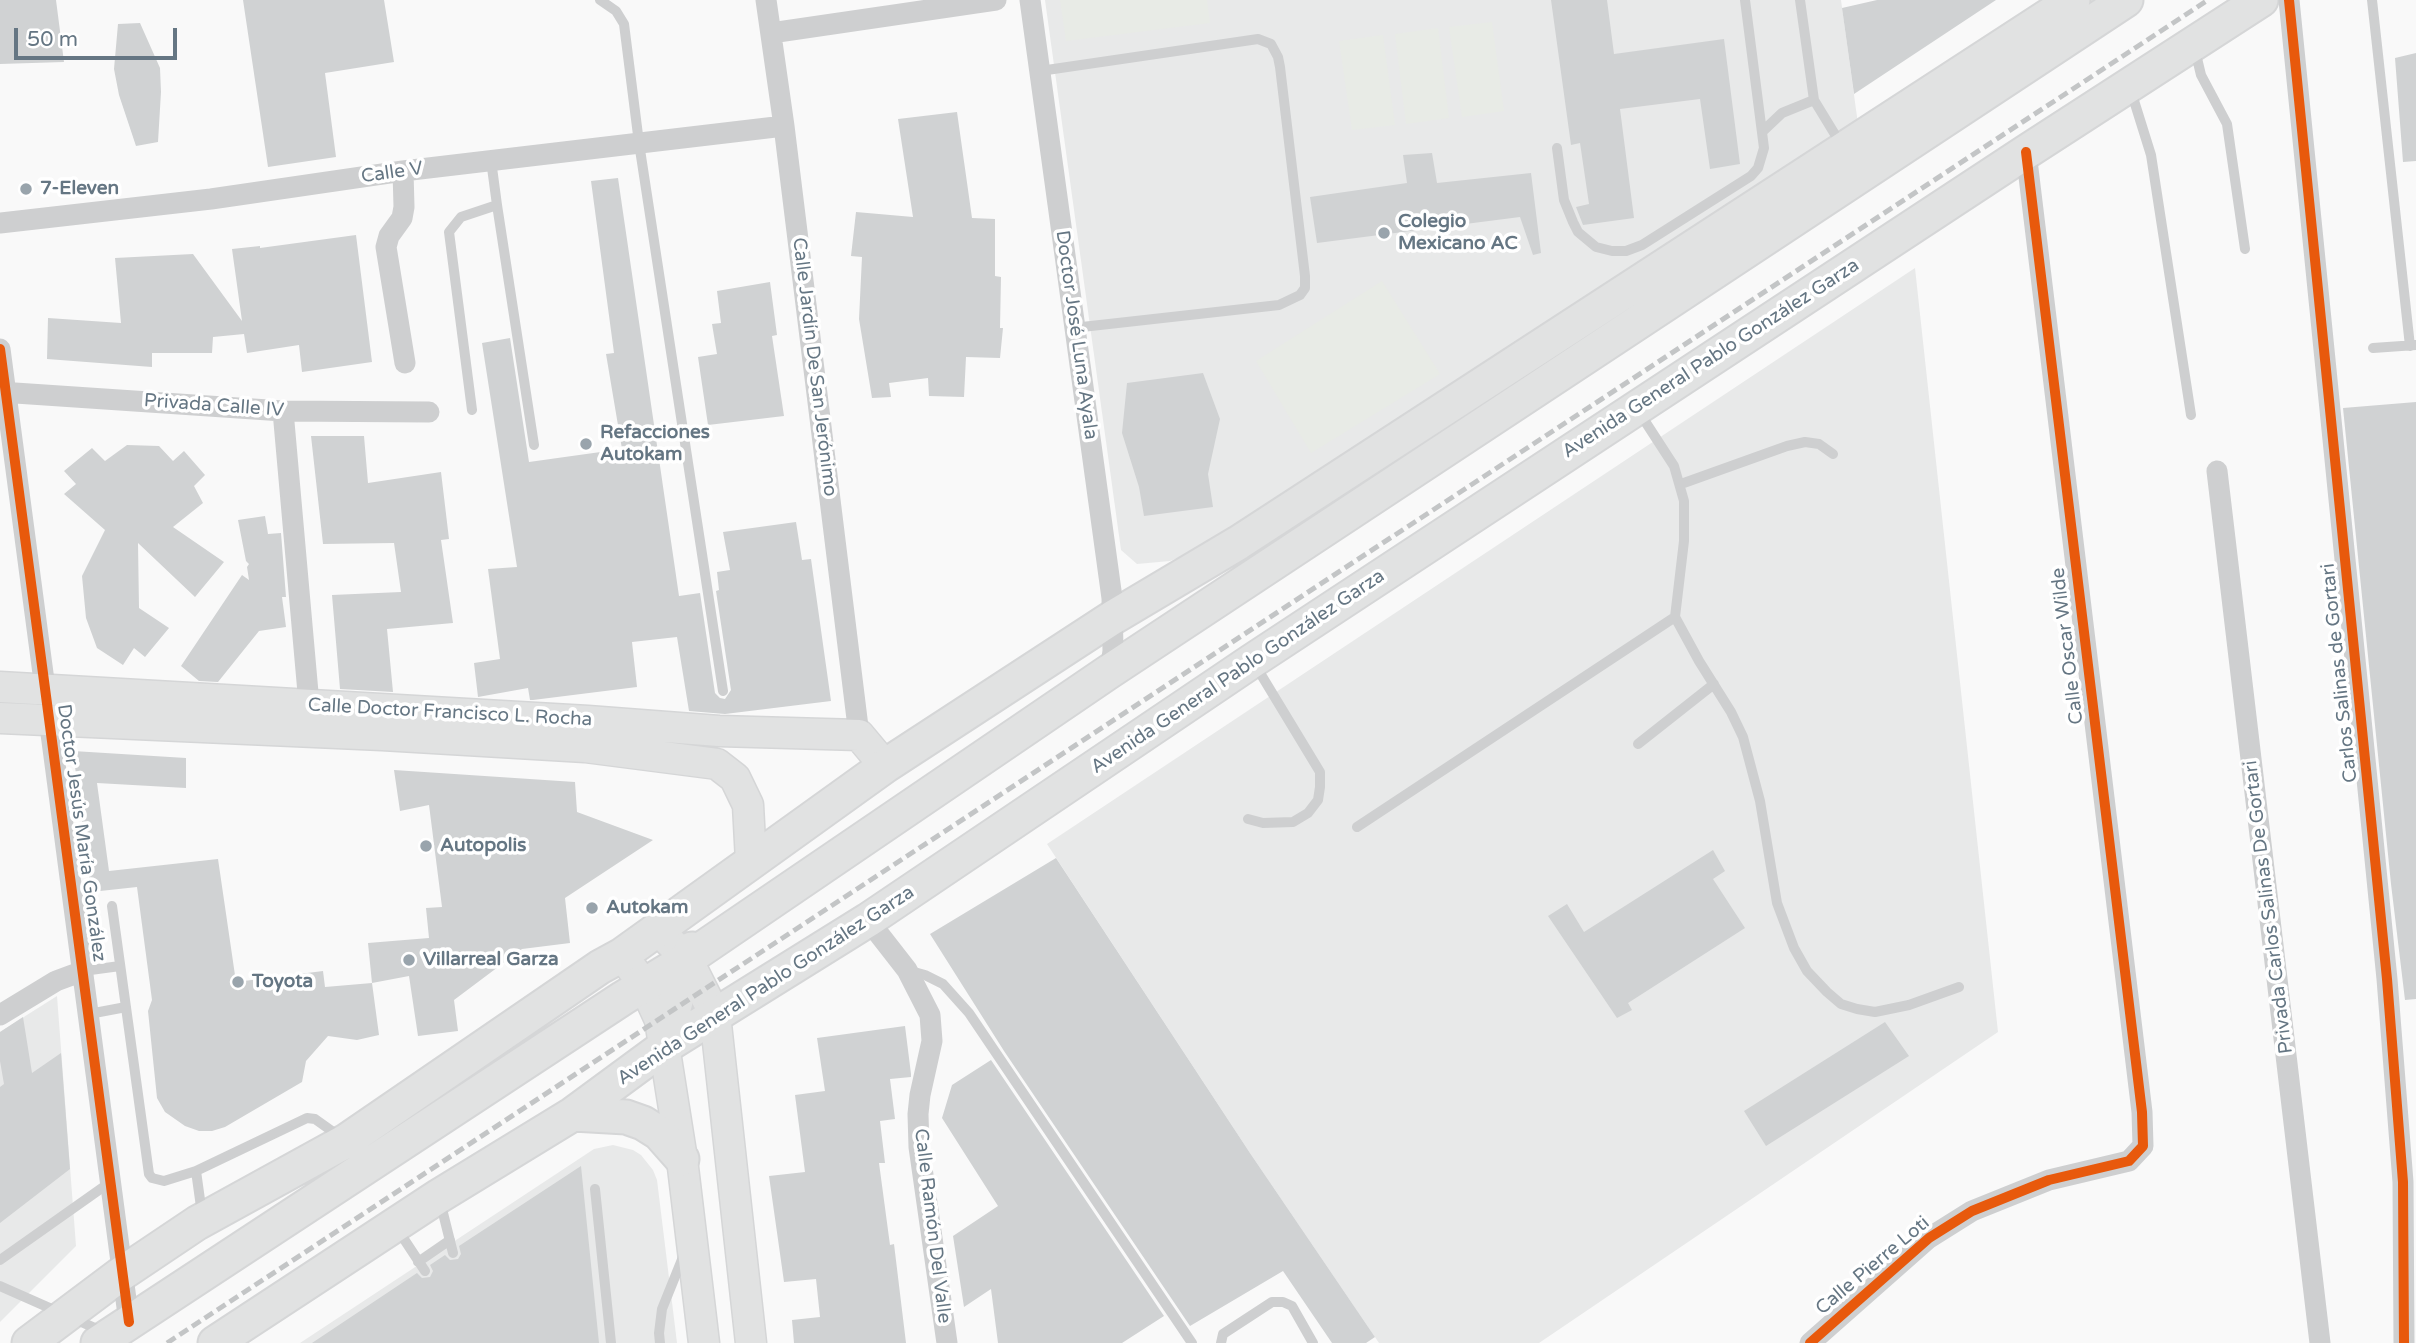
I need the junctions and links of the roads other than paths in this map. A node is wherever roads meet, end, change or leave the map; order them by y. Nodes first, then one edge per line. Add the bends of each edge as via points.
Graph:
1 (600, 0) edge
2 (766, 0) edge
3 (996, 0) edge
4 (1030, 0) edge
5 (1745, 0) edge
6 (1800, 0) edge
7 (2073, 0) edge
8 (2126, 0) edge
9 (2261, 0) edge
10 (2289, 0) edge
11 (2372, 0) edge
12 (771, 33) junction
13 (2193, 43) junction
14 (1040, 71) junction
15 (2129, 85) junction
16 (1814, 100) junction
17 (784, 126) junction
18 (1763, 131) junction
19 (639, 143) junction
20 (1557, 148) dead end
21 (1845, 150) junction
22 (2025, 152) junction
23 (491, 160) junction
24 (403, 171) junction
25 (497, 205) junction
26 (0, 223) edge
27 (2245, 249) dead end
28 (1073, 328) junction
29 (2413, 345) edge
30 (2373, 348) dead end
31 (0, 349) edge
32 (405, 363) dead end
33 (4, 393) edge
34 (1636, 408) junction
35 (472, 410) dead end
36 (283, 411) junction
37 (429, 412) dead end
38 (2191, 415) dead end
39 (534, 445) dead end
40 (1833, 454) dead end
41 (2217, 471) dead end
42 (1681, 484) junction
43 (1675, 617) junction
44 (1112, 618) junction
45 (1252, 661) junction
46 (1111, 671) junction
47 (1714, 684) junction
48 (0, 687) edge
49 (44, 688) junction
50 (723, 691) dead end
51 (309, 704) junction
52 (0, 718) edge
53 (49, 720) junction
54 (381, 722) junction
55 (719, 731) junction
56 (586, 734) junction
57 (859, 734) junction
58 (1638, 744) dead end
59 (918, 745) junction
60 (717, 764) junction
61 (885, 766) junction
62 (1248, 819) dead end
63 (1357, 827) dead end
64 (751, 861) junction
65 (112, 906) dead end
66 (868, 920) junction
67 (657, 929) junction
68 (622, 955) junction
69 (687, 959) junction
70 (120, 966) junction
71 (907, 970) junction
72 (83, 971) junction
73 (644, 985) junction
74 (1959, 987) dead end
75 (126, 1007) junction
76 (89, 1014) junction
77 (715, 1014) junction
78 (0, 1015) edge
79 (664, 1047) junction
80 (573, 1114) junction
81 (2144, 1136) joint
82 (346, 1141) junction
83 (682, 1159) junction
84 (195, 1171) junction
85 (109, 1183) junction
86 (595, 1189) dead end
87 (439, 1196) junction
88 (203, 1220) junction
89 (395, 1225) junction
90 (692, 1236) junction
91 (450, 1240) junction
92 (453, 1253) dead end
93 (0, 1260) edge
94 (121, 1274) junction
95 (0, 1286) edge
96 (67, 1314) junction
97 (112, 1333) edge
98 (29, 1343) edge
99 (215, 1343) edge
100 (611, 1343) edge
101 (660, 1343) edge
102 (704, 1343) edge
103 (751, 1343) edge
104 (947, 1343) edge
105 (1192, 1343) edge
106 (1221, 1343) edge
107 (1313, 1343) edge
108 (1810, 1343) edge
109 (2320, 1343) edge
110 (2404, 1343) edge

1 - 19 lane via 616,11 624,24
2 - 12 street, Calle Jardín De San Jerónimo
3 - 12 street
4 - 14 street, Doctor José Luna Ayala
5 - 18 lane
6 - 16 lane
7 - 21 main road
8 - 46 main road
9 - 13 main road, Avenida General Pablo González Garza
10 - 110 street, Carlos Salinas de Gortari via 2387,979 2403,1182
11 - 29 lane
12 - 17 street, Calle Jardín De San Jerónimo
13 - 15 main road, Avenida General Pablo González Garza
13 - 27 lane via 2201,75 2227,124
14 - 28 street, Doctor José Luna Ayala
14 - 28 lane via 1258,39 1271,44 1280,66 1305,276 1300,295 1279,305
15 - 22 main road, Avenida General Pablo González Garza
15 - 38 lane via 2151,155
16 - 18 lane via 1782,113
16 - 21 lane
17 - 19 street, Calle V
17 - 57 street, Calle Jardín De San Jerónimo
18 - 20 lane via 1764,153 1751,176 1626,251 1596,247 1578,232 1564,200
19 - 23 street, Calle V
19 - 50 lane
21 - 44 main road via 1238,543
22 - 34 main road, Avenida General Pablo González Garza
22 - 81 street, Calle Oscar Wilde
23 - 24 street, Calle V
23 - 25 lane
24 - 26 street, Calle V
24 - 32 street via 402,218 388,236 386,247
25 - 35 lane via 461,217 450,232
25 - 39 lane
28 - 44 street, Doctor José Luna Ayala
29 - 30 lane
31 - 33 street, Doctor Jesús María González
33 - 36 street, Privada Calle IV
33 - 49 street, Doctor Jesús María González
34 - 42 lane
34 - 45 main road, Avenida General Pablo González Garza
36 - 37 street, Privada Calle IV
36 - 51 street
40 - 42 lane via 1819,444 1805,442
41 - 109 street, Privada Carlos Salinas De Gortari
42 - 43 lane via 1684,541
43 - 47 lane
43 - 63 lane
44 - 46 street, Doctor José Luna Ayala
44 - 59 main road
45 - 62 lane via 1320,772 1320,787 1318,800 1308,813 1293,821
45 - 66 main road, Avenida General Pablo González Garza
46 - 69 main road
47 - 58 lane
47 - 74 lane via 1743,737 1760,801 1777,903 1807,971 1841,1004 1875,1012
48 - 49 street, Calle Doctor Francisco L. Rocha
49 - 51 street, Calle Doctor Francisco L. Rocha
49 - 53 street, Doctor Jesús María González
51 - 54 street, Calle Doctor Francisco L. Rocha
52 - 53 street, Calle Doctor Francisco L. Rocha
53 - 54 street, Calle Doctor Francisco L. Rocha
53 - 72 street, Doctor Jesús María González
54 - 56 street, Calle Doctor Francisco L. Rocha
55 - 56 street, Calle Doctor Francisco L. Rocha
55 - 57 street, Calle Doctor Francisco L. Rocha
55 - 60 street
56 - 60 street, Calle Doctor Francisco L. Rocha
57 - 61 street
59 - 61 main road
59 - 69 main road via 901,778 851,817 764,871 715,912
60 - 64 street via 735,778 748,805
61 - 64 main road
64 - 67 main road
65 - 70 lane
66 - 71 street, Calle Ramón Del Valle
66 - 77 main road, Avenida General Pablo González Garza
67 - 68 main road
67 - 69 street
68 - 73 street
68 - 82 main road
69 - 73 main road
69 - 77 street
69 - 79 main road
70 - 72 lane
70 - 75 lane
71 - 104 street, Calle Ramón Del Valle via 930,1014 932,1041 919,1105 919,1147
71 - 105 lane via 943,984 970,1013
72 - 76 street, Doctor Jesús María González
72 - 78 street via 56,981
73 - 79 street via 660,1020
73 - 97 main road
75 - 76 lane
75 - 84 lane via 149,1174 164,1181
76 - 85 street, Doctor Jesús María González
77 - 79 main road, Avenida General Pablo González Garza
77 - 103 street
79 - 80 main road, Avenida General Pablo González Garza
79 - 83 street
80 - 83 main road via 643,1123 659,1133
80 - 87 main road, Avenida General Pablo González Garza
81 - 108 street, Calle Pierre Loti via 2139,1152 2129,1161 2049,1180 1950,1224
82 - 84 lane via 307,1118
82 - 88 main road
83 - 90 street
84 - 88 lane
85 - 93 lane
85 - 94 street, Doctor Jesús María González
86 - 100 lane
87 - 89 main road, Avenida General Pablo González Garza
87 - 91 lane
88 - 94 main road
89 - 91 lane via 422,1266
89 - 99 main road, Avenida General Pablo González Garza
90 - 101 lane via 662,1309
90 - 102 street
91 - 92 lane
94 - 96 main road
94 - 97 street, Doctor Jesús María González
95 - 96 lane
96 - 97 lane
96 - 98 main road
106 - 107 lane via 1223,1334 1272,1302 1283,1302 1292,1306

